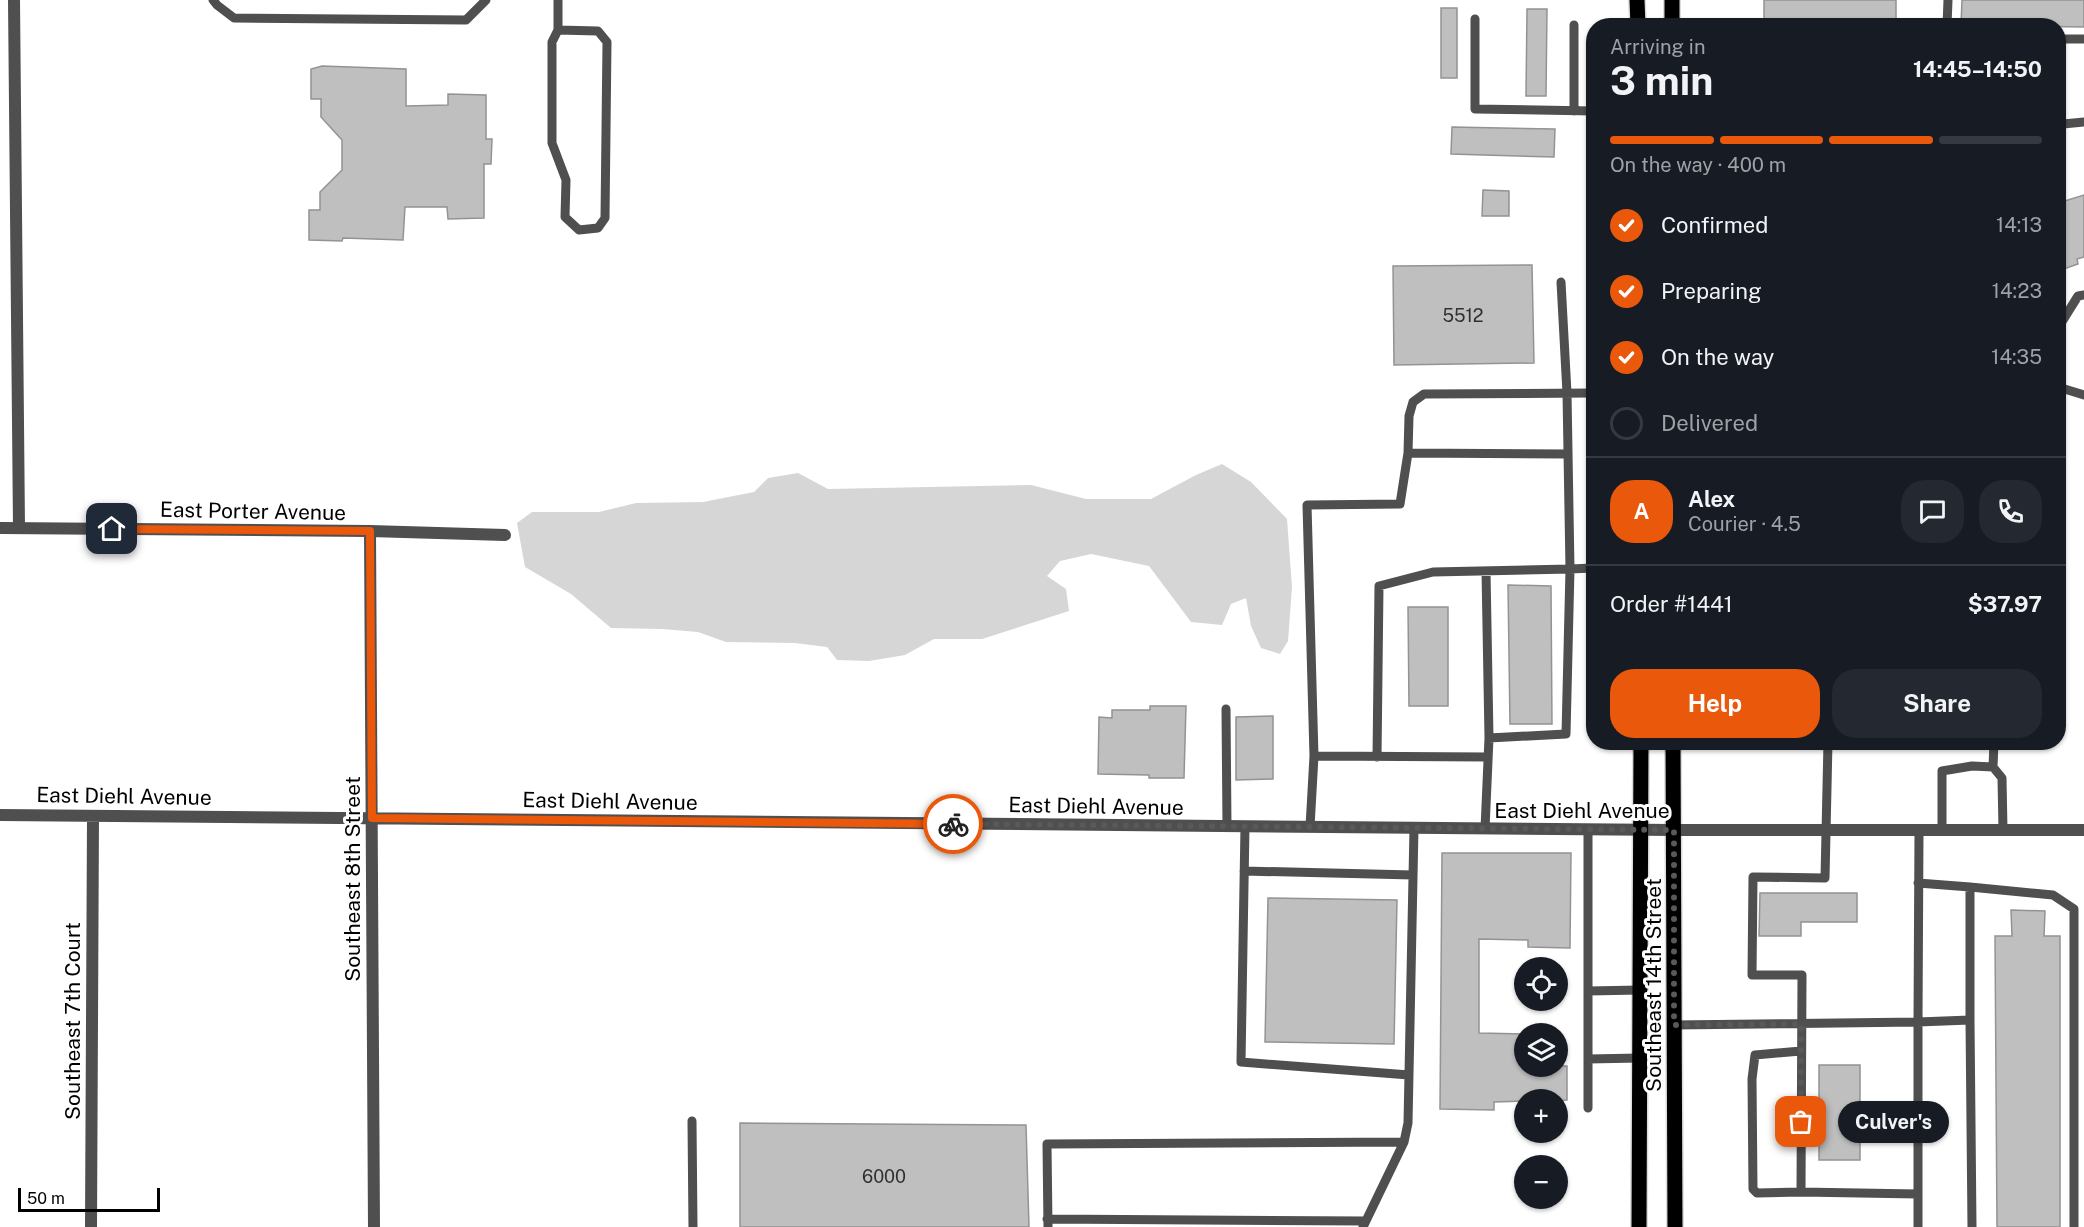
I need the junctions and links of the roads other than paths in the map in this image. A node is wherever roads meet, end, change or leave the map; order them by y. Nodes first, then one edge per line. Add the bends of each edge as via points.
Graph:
1 (14, 0) edge
2 (213, 0) edge
3 (486, 0) edge
4 (558, 0) edge
5 (1637, 0) edge
6 (1672, 0) edge
7 (1948, 0) edge
8 (1638, 18) edge
9 (1672, 18) edge
10 (1947, 18) edge
11 (1475, 19) dead end
12 (1574, 25) dead end
13 (558, 30) junction
14 (2066, 39) edge
15 (2084, 39) edge
16 (1574, 111) junction
17 (1586, 111) edge
18 (2084, 122) edge
19 (2066, 124) edge
20 (1561, 282) dead end
21 (2084, 295) edge
22 (2066, 316) edge
23 (2066, 389) edge
24 (1567, 393) junction
25 (1586, 393) edge
26 (2084, 395) edge
27 (1408, 453) junction
28 (1568, 454) junction
29 (0, 528) edge
30 (19, 528) junction
31 (370, 531) junction
32 (505, 535) dead end
33 (1586, 568) edge
34 (1570, 569) junction
35 (1486, 571) junction
36 (1226, 709) dead end
37 (1489, 738) junction
38 (1641, 750) edge
39 (1673, 750) edge
40 (1828, 750) edge
41 (1994, 750) edge
42 (1314, 756) junction
43 (1377, 756) junction
44 (1488, 757) junction
45 (1993, 767) junction
46 (0, 815) edge
47 (93, 816) junction
48 (372, 818) junction
49 (1227, 826) junction
50 (1245, 826) junction
51 (1310, 827) junction
52 (1413, 828) junction
53 (1485, 829) junction
54 (1588, 830) junction
55 (1641, 830) junction
56 (1674, 830) junction
57 (1825, 830) junction
58 (1919, 830) junction
59 (1942, 830) junction
60 (2002, 830) junction
61 (2084, 830) edge
62 (1244, 871) junction
63 (1413, 875) junction
64 (1918, 883) junction
65 (1970, 887) junction
66 (1640, 990) junction
67 (1588, 991) junction
68 (1970, 1020) junction
69 (1918, 1022) junction
70 (1801, 1024) junction
71 (1674, 1025) junction
72 (1801, 1051) junction
73 (1640, 1058) junction
74 (1588, 1059) junction
75 (1409, 1075) junction
76 (1588, 1108) dead end
77 (692, 1121) dead end
78 (1404, 1142) junction
79 (1801, 1192) junction
80 (1918, 1194) junction
81 (1047, 1223) edge
82 (1365, 1224) edge
83 (91, 1227) edge
84 (374, 1227) edge
85 (693, 1227) edge
86 (1639, 1227) edge
87 (1674, 1227) edge
88 (1918, 1227) edge
89 (1972, 1227) edge
90 (2074, 1227) edge

1 - 30 street
2 - 3 lane via 234,18 466,20
4 - 13 lane
5 - 8 main road
6 - 9 main road
7 - 10 lane
11 - 16 lane via 1475,109
12 - 16 lane
13 - 13 lane via 552,42 552,143 566,180 565,217 579,230 598,228 604,218 607,42 598,31
14 - 15 lane
16 - 17 lane
18 - 19 lane
20 - 24 lane
21 - 22 lane via 2078,297
23 - 26 lane
24 - 25 lane
24 - 27 lane via 1424,394 1413,402 1408,416
24 - 28 lane
27 - 28 lane
27 - 42 lane via 1400,504 1307,505
28 - 34 lane
29 - 30 street, East Porter Avenue
30 - 31 street, East Porter Avenue
31 - 32 street, East Porter Avenue
31 - 48 street, Southeast 8th Street
33 - 34 lane
34 - 35 lane
34 - 37 lane via 1566,734
35 - 37 lane
35 - 43 lane via 1433,572 1379,586
36 - 49 lane
37 - 44 lane
38 - 55 main road, Southeast 14th Street
39 - 56 main road, Southeast 14th Street
40 - 57 lane
41 - 45 lane
42 - 43 lane
42 - 51 lane
43 - 44 lane
44 - 53 lane
45 - 59 lane via 1942,771
45 - 60 lane via 2002,778
46 - 47 street, East Diehl Avenue
47 - 48 street, East Diehl Avenue
47 - 83 street, Southeast 7th Court
48 - 49 street, East Diehl Avenue
48 - 84 street, Southeast 8th Street
49 - 50 street, East Diehl Avenue
50 - 51 street, East Diehl Avenue
50 - 62 lane
51 - 52 street, East Diehl Avenue
52 - 53 street, East Diehl Avenue
52 - 63 lane
53 - 54 street, East Diehl Avenue
54 - 55 street, East Diehl Avenue
54 - 67 lane
55 - 56 street, East Diehl Avenue
55 - 66 main road, Southeast 14th Street
56 - 57 street, East Diehl Avenue
56 - 71 main road, Southeast 14th Street
57 - 58 street, East Diehl Avenue
57 - 70 lane via 1825,878 1753,877 1752,975 1802,975
58 - 59 street, East Diehl Avenue
58 - 64 lane
59 - 60 street, East Diehl Avenue
60 - 61 street, East Diehl Avenue
62 - 63 lane
62 - 75 lane via 1241,1062
63 - 75 lane
64 - 65 lane
64 - 69 lane
65 - 68 lane
65 - 90 lane via 2053,895 2074,909
66 - 67 lane
66 - 73 main road, Southeast 14th Street
67 - 74 lane
68 - 69 lane
68 - 89 lane
69 - 70 lane
69 - 80 lane
70 - 71 lane
70 - 72 lane
71 - 87 main road, Southeast 14th Street
72 - 79 lane
72 - 79 lane via 1755,1054 1752,1078 1753,1189
73 - 74 lane
73 - 86 main road, Southeast 14th Street
74 - 76 lane
75 - 78 lane
77 - 85 lane
78 - 81 lane via 1047,1144
78 - 82 lane
79 - 80 lane
80 - 88 lane
81 - 82 lane

